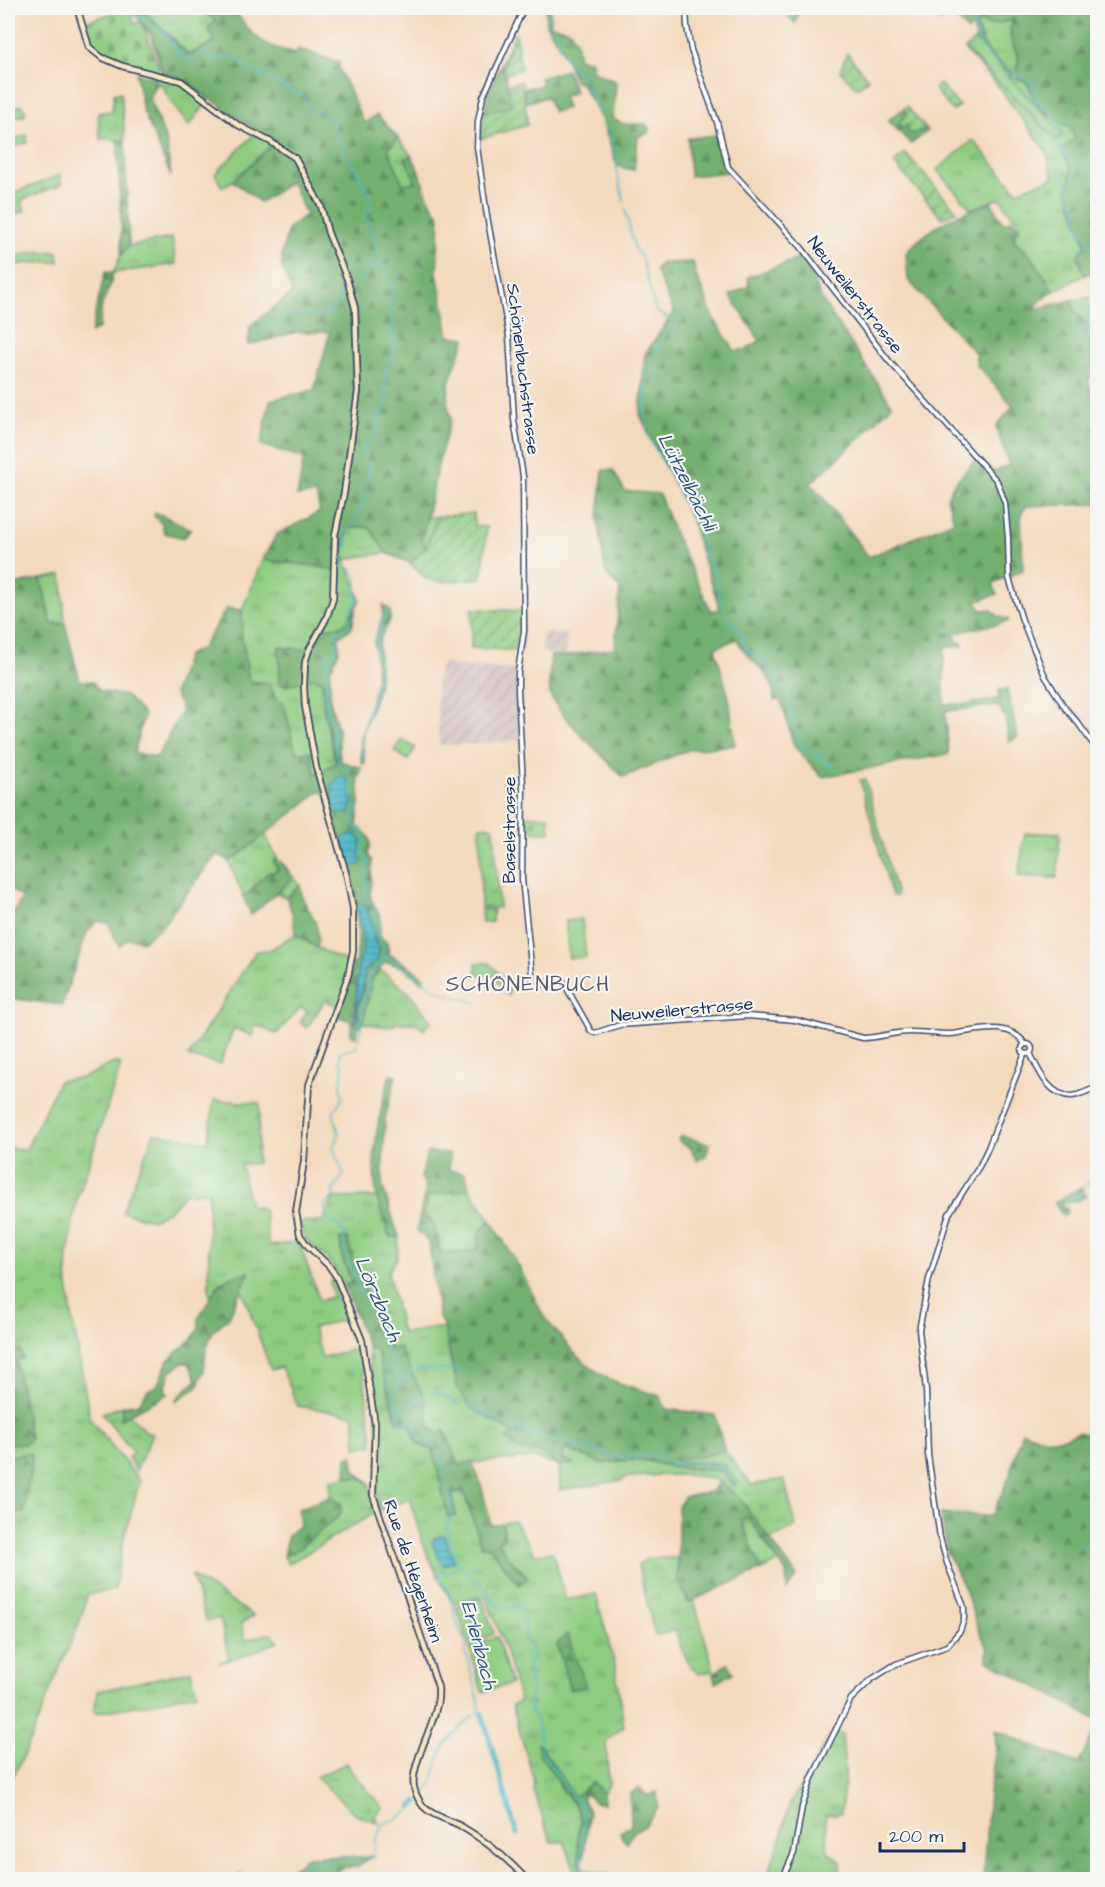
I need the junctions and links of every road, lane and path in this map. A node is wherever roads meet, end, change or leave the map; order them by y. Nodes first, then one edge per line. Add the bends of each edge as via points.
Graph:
1 (77, 8) edge
2 (524, 8) edge
3 (686, 8) edge
4 (518, 672) joint
5 (1098, 751) edge
6 (534, 986) joint
7 (1024, 1044) junction
8 (1028, 1053) junction
9 (1098, 1087) edge
10 (527, 1880) edge
11 (782, 1880) edge

1 - 10 main road, Rue de Hégenheim via 93,52 123,66 181,81 238,125 295,158 321,206 355,308 358,391 335,535 333,598 305,662 304,686 316,767 353,909 353,951 348,976 309,1085 297,1223 304,1241 336,1276 362,1340 375,1424 373,1495 438,1687 413,1777 418,1798 428,1811 458,1825
2 - 4 street, Schönenbuchstrasse via 483,97 477,140 509,336 513,420 522,465 524,631
3 - 5 street, Neuweilerstrasse via 691,50 717,122 728,167 814,262 889,361 997,481 1005,503 1012,589 1045,676
4 - 6 street, Baselstrasse via 522,879
6 - 7 street, Neuweilerstrasse via 561,978 595,1034 620,1025 748,1016 795,1020 863,1038 987,1029 1013,1034
7 - 8 street via 1022,1048
7 - 8 street via 1031,1045
8 - 9 street via 1046,1082 1060,1093 1072,1096
8 - 11 street via 980,1165 949,1214 929,1279 919,1330 928,1455 940,1538 964,1607 964,1619 960,1631 947,1646 896,1664 851,1699 809,1785 800,1813 796,1847

